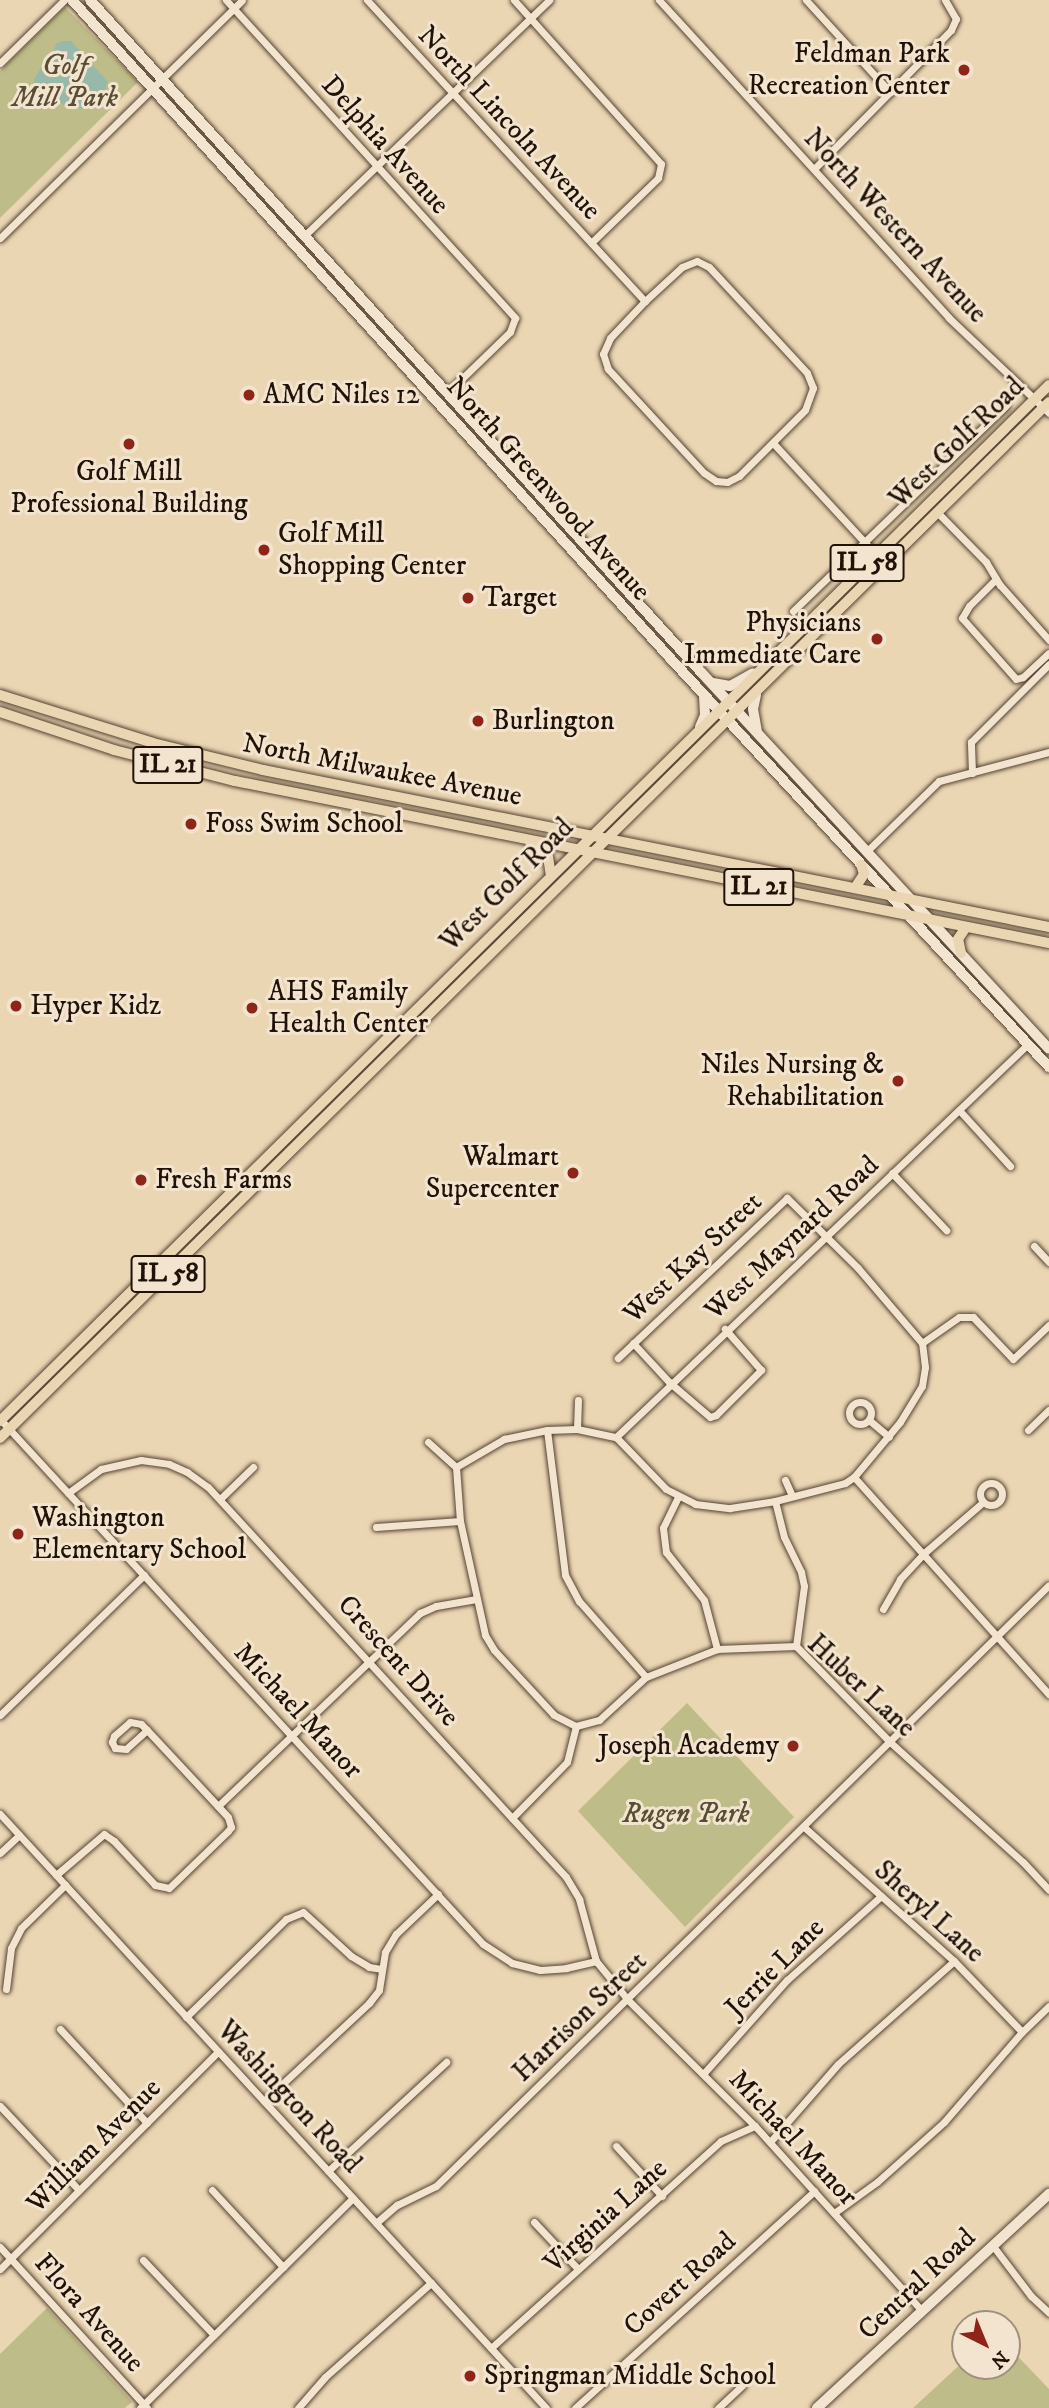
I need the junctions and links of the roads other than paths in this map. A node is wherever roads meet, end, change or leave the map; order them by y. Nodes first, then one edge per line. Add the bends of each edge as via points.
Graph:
1 (64, 0) edge
2 (72, 0) edge
3 (90, 0) edge
4 (226, 0) edge
5 (242, 0) edge
6 (367, 0) edge
7 (514, 0) edge
8 (549, 0) edge
9 (659, 0) edge
10 (806, 0) edge
11 (945, 0) edge
12 (233, 8) junction
13 (530, 18) junction
14 (0, 63) edge
15 (161, 78) junction
16 (152, 88) junction
17 (452, 91) junction
18 (890, 92) junction
19 (375, 166) junction
20 (814, 169) junction
21 (304, 235) junction
22 (0, 238) edge
23 (591, 243) junction
24 (645, 301) junction
25 (1049, 385) edge
26 (448, 393) junction
27 (1034, 400) junction
28 (1006, 405) dead end
29 (1047, 408) edge
30 (773, 443) junction
31 (938, 513) junction
32 (864, 542) junction
33 (876, 554) junction
34 (887, 565) junction
35 (996, 579) junction
36 (793, 611) dead end
37 (1049, 640) edge
38 (1049, 653) edge
39 (1049, 664) edge
40 (700, 671) junction
41 (757, 671) junction
42 (704, 694) junction
43 (0, 695) edge
44 (756, 695) junction
45 (727, 701) junction
46 (718, 710) junction
47 (0, 712) edge
48 (738, 712) junction
49 (729, 721) junction
50 (700, 727) junction
51 (758, 735) junction
52 (1049, 752) edge
53 (972, 773) junction
54 (590, 835) junction
55 (609, 839) junction
56 (527, 841) junction
57 (575, 850) junction
58 (867, 851) junction
59 (594, 854) junction
60 (861, 864) junction
61 (551, 875) junction
62 (855, 888) junction
63 (890, 895) junction
64 (911, 899) junction
65 (909, 916) junction
66 (931, 920) junction
67 (1049, 927) edge
68 (966, 928) junction
69 (1049, 943) edge
70 (961, 953) junction
71 (1027, 1044) junction
72 (1049, 1049) edge
73 (1049, 1067) edge
74 (959, 1110) junction
75 (1010, 1166) dead end
76 (892, 1173) junction
77 (946, 1230) dead end
78 (826, 1236) junction
79 (1034, 1246) dead end
80 (1049, 1262) edge
81 (1049, 1325) edge
82 (725, 1329) junction
83 (633, 1343) junction
84 (922, 1343) junction
85 (618, 1358) dead end
86 (669, 1382) junction
87 (578, 1401) dead end
88 (1049, 1410) edge
89 (0, 1420) edge
90 (869, 1420) dead end
91 (9, 1429) junction
92 (577, 1429) junction
93 (547, 1430) junction
94 (1028, 1430) dead end
95 (616, 1437) junction
96 (889, 1437) junction
97 (0, 1438) edge
98 (428, 1442) dead end
99 (253, 1467) dead end
100 (456, 1467) junction
101 (854, 1476) junction
102 (786, 1480) dead end
103 (68, 1493) junction
104 (792, 1496) junction
105 (678, 1497) junction
106 (220, 1499) junction
107 (775, 1500) junction
108 (983, 1502) dead end
109 (460, 1521) junction
110 (376, 1527) dead end
111 (923, 1553) junction
112 (144, 1575) junction
113 (1049, 1584) edge
114 (476, 1599) junction
115 (883, 1609) dead end
116 (996, 1637) junction
117 (796, 1646) junction
118 (717, 1649) junction
119 (369, 1660) junction
120 (646, 1677) junction
121 (1049, 1695) edge
122 (0, 1715) edge
123 (576, 1726) junction
124 (147, 1730) junction
125 (291, 1735) junction
126 (890, 1742) junction
127 (218, 1806) junction
128 (0, 1814) edge
129 (512, 1818) junction
130 (804, 1827) junction
131 (19, 1835) junction
132 (0, 1853) edge
133 (56, 1875) junction
134 (65, 1885) junction
135 (1049, 1890) edge
136 (438, 1894) junction
137 (881, 1896) junction
138 (596, 1961) junction
139 (954, 1961) junction
140 (381, 1969) junction
141 (6, 1989) dead end
142 (628, 2000) junction
143 (1049, 2006) edge
144 (186, 2017) junction
145 (60, 2029) dead end
146 (1022, 2032) junction
147 (218, 2052) junction
148 (446, 2062) dead end
149 (704, 2073) junction
150 (264, 2101) junction
151 (0, 2106) edge
152 (147, 2123) junction
153 (755, 2126) junction
154 (770, 2142) junction
155 (616, 2146) dead end
156 (328, 2171) junction
157 (79, 2190) junction
158 (212, 2190) dead end
159 (814, 2191) junction
160 (1049, 2194) edge
161 (662, 2196) junction
162 (353, 2198) junction
163 (834, 2213) junction
164 (534, 2222) dead end
165 (376, 2223) junction
166 (0, 2246) edge
167 (993, 2246) junction
168 (11, 2258) junction
169 (143, 2260) dead end
170 (283, 2267) junction
171 (0, 2269) edge
172 (578, 2269) junction
173 (431, 2283) junction
174 (922, 2311) junction
175 (1049, 2313) edge
176 (214, 2335) junction
177 (491, 2348) junction
178 (742, 2386) dead end
179 (143, 2407) edge
180 (298, 2408) edge
181 (546, 2408) edge
182 (575, 2408) edge
183 (718, 2408) edge
184 (817, 2408) edge

1 - 14 street
2 - 16 main road, North Greenwood Avenue
3 - 15 main road, North Greenwood Avenue
4 - 12 street, Delphia Avenue
5 - 12 street
6 - 17 street, North Lincoln Avenue
7 - 13 street
8 - 13 street
9 - 20 street, North Western Avenue
10 - 18 street
11 - 18 street via 956,19 951,30
12 - 15 street
12 - 19 street, Delphia Avenue
13 - 17 street
13 - 23 street via 659,159 662,169
15 - 16 street
15 - 21 main road, North Greenwood Avenue
16 - 22 street
16 - 42 main road, North Greenwood Avenue
17 - 19 street
17 - 23 street, North Lincoln Avenue
18 - 20 street
19 - 21 street
19 - 26 street, Delphia Avenue via 515,318 510,332
20 - 27 street, North Western Avenue via 949,318
21 - 26 main road, North Greenwood Avenue
23 - 24 street, North Lincoln Avenue
24 - 30 street via 682,267 704,263 807,373 813,388 810,402
24 - 30 street via 604,347 608,369 716,481 733,480
25 - 27 main road, West Golf Road / IL 58
26 - 40 main road, North Greenwood Avenue
27 - 29 street, North Western Avenue
27 - 33 main road, West Golf Road / IL 58
28 - 32 street
29 - 31 main road, West Golf Road / IL 58
30 - 32 street
31 - 34 main road, West Golf Road / IL 58
31 - 35 street via 986,562
32 - 33 street
32 - 36 street
33 - 34 street
33 - 41 main road, West Golf Road / IL 58
34 - 44 main road, West Golf Road / IL 58
35 - 37 street
35 - 38 street via 962,618 1016,679
39 - 53 street via 971,742
40 - 41 main road via 726,687
40 - 45 main road, North Greenwood Avenue
41 - 45 main road, West Golf Road / IL 58
42 - 46 main road, North Greenwood Avenue
42 - 50 main road via 705,715
43 - 54 main road, North Milwaukee Avenue / IL 21 via 226,762
44 - 48 main road, West Golf Road / IL 58
44 - 51 main road via 752,709
45 - 46 main road, West Golf Road / IL 58
45 - 48 main road, North Greenwood Avenue
46 - 49 main road, North Greenwood Avenue
46 - 50 main road, West Golf Road / IL 58
47 - 56 main road, North Milwaukee Avenue / IL 21 via 211,776
48 - 49 main road, West Golf Road / IL 58
48 - 51 main road, North Greenwood Avenue
49 - 55 main road, West Golf Road / IL 58
49 - 60 main road, North Greenwood Avenue
50 - 54 main road, West Golf Road / IL 58
51 - 58 main road, North Greenwood Avenue
52 - 53 street
53 - 58 street via 939,781
54 - 55 main road, North Milwaukee Avenue / IL 21
54 - 57 main road, West Golf Road / IL 58
55 - 59 main road, West Golf Road / IL 58
55 - 62 main road, North Milwaukee Avenue / IL 21
56 - 57 main road, North Milwaukee Avenue / IL 21
56 - 61 main road via 548,857
57 - 59 main road, North Milwaukee Avenue / IL 21
57 - 61 main road, West Golf Road / IL 58
58 - 64 main road, North Greenwood Avenue
59 - 65 main road, North Milwaukee Avenue / IL 21
59 - 91 main road, West Golf Road / IL 58
60 - 62 main road via 864,874
60 - 63 main road, North Greenwood Avenue
61 - 89 main road, West Golf Road / IL 58
62 - 63 main road, North Milwaukee Avenue / IL 21
63 - 64 main road, North Milwaukee Avenue / IL 21
63 - 65 main road, North Greenwood Avenue
64 - 66 main road, North Greenwood Avenue
64 - 67 main road, North Milwaukee Avenue / IL 21
65 - 66 main road, North Milwaukee Avenue / IL 21
65 - 71 main road, North Greenwood Avenue
66 - 68 main road, North Milwaukee Avenue / IL 21
66 - 70 main road, North Greenwood Avenue
68 - 69 main road, North Milwaukee Avenue / IL 21
68 - 70 main road via 958,939
70 - 72 main road, North Greenwood Avenue
71 - 73 main road, North Greenwood Avenue
71 - 74 street, West Maynard Road
74 - 75 street
74 - 76 street, West Maynard Road
76 - 77 street
76 - 78 street, West Maynard Road
78 - 82 street, West Maynard Road
78 - 83 street, West Kay Street via 787,1198
78 - 84 street
79 - 80 street
81 - 84 street via 1013,1359 973,1317 959,1317
82 - 86 street, West Maynard Road
82 - 86 street via 759,1364 759,1375 710,1417
83 - 85 street, West Kay Street
83 - 86 street
84 - 96 street via 922,1386
86 - 95 street, West Maynard Road
87 - 92 street
88 - 94 street
89 - 91 street, Michael Manor
90 - 96 street
91 - 97 main road, West Golf Road / IL 58
91 - 103 street, Michael Manor
92 - 93 street
92 - 95 street
93 - 100 street via 505,1439
93 - 120 street via 565,1574 579,1601
95 - 105 street
96 - 101 street
98 - 100 street
99 - 106 street
100 - 109 street
101 - 104 street via 845,1483
101 - 111 street
102 - 104 street
103 - 106 street, Crescent Drive via 101,1469 152,1460 187,1472
103 - 112 street, Michael Manor
104 - 107 street
105 - 107 street via 708,1508
105 - 118 street via 663,1528 666,1552 704,1600
106 - 119 street, Crescent Drive
107 - 117 street via 804,1586
108 - 111 street
109 - 110 street
109 - 114 street
111 - 115 street via 900,1579
111 - 116 street
112 - 122 street
112 - 125 street, Michael Manor
113 - 116 street
114 - 119 street via 420,1613
114 - 123 street via 494,1650 554,1715
116 - 121 street
116 - 126 street, Harrison Street
117 - 118 street, Huber Lane
117 - 126 street, Huber Lane
118 - 120 street, Huber Lane
119 - 125 street
119 - 129 street, Crescent Drive
120 - 123 street, Huber Lane via 604,1717
123 - 129 street via 567,1762
124 - 124 street via 125,1749 115,1748 112,1742 130,1722
124 - 127 street
125 - 127 street
125 - 136 street, Michael Manor
126 - 130 street, Harrison Street
126 - 135 street, Huber Lane
127 - 133 street via 230,1822 228,1831 169,1888 155,1885 104,1834
128 - 131 street, Washington Road
129 - 138 street, Crescent Drive via 566,1877 579,1899
130 - 137 street, Sheryl Lane
130 - 142 street, Harrison Street
131 - 132 street
131 - 133 street, Washington Road
133 - 134 street, Washington Road
134 - 141 street via 21,1928 11,1948
134 - 144 street, Washington Road
136 - 138 street, Michael Manor via 483,1944 512,1963 552,1970
136 - 140 street via 396,1934
137 - 139 street, Sheryl Lane
137 - 149 street, Jerrie Lane via 787,1980
138 - 142 street, Crescent Drive
139 - 146 street, Sheryl Lane
139 - 154 street via 838,2064
140 - 144 street via 351,1956 303,1912 286,1919
140 - 150 street via 379,1990 369,2003
142 - 149 street, Michael Manor
142 - 165 street, Harrison Street via 436,2186 397,2205
143 - 146 street
144 - 147 street, Washington Road
145 - 152 street
146 - 163 street via 944,2122
147 - 150 street, Washington Road
147 - 152 street, William Avenue
148 - 156 street
149 - 153 street, Michael Manor
150 - 156 street, Washington Road
151 - 157 street
152 - 157 street, William Avenue
153 - 154 street, Michael Manor
153 - 161 street, Virginia Lane via 721,2141
154 - 159 street, Michael Manor
155 - 161 street
156 - 162 street, Washington Road
157 - 168 street, William Avenue
158 - 170 street
159 - 163 street, Michael Manor
159 - 182 street, Covert Road
160 - 167 main road, Central Road
161 - 172 street, Virginia Lane
162 - 165 street, Washington Road
162 - 170 street
163 - 174 street, Michael Manor
164 - 172 street
165 - 173 street, Washington Road
166 - 168 street, Flora Avenue
167 - 174 main road, Central Road
167 - 175 street via 1031,2297
168 - 171 street, William Avenue
168 - 179 street, Flora Avenue
169 - 176 street
170 - 176 street
172 - 177 street, Virginia Lane
173 - 177 street, Washington Road
173 - 180 street via 325,2377
174 - 184 main road, Central Road
176 - 179 street
177 - 181 street, Washington Road
178 - 183 street

